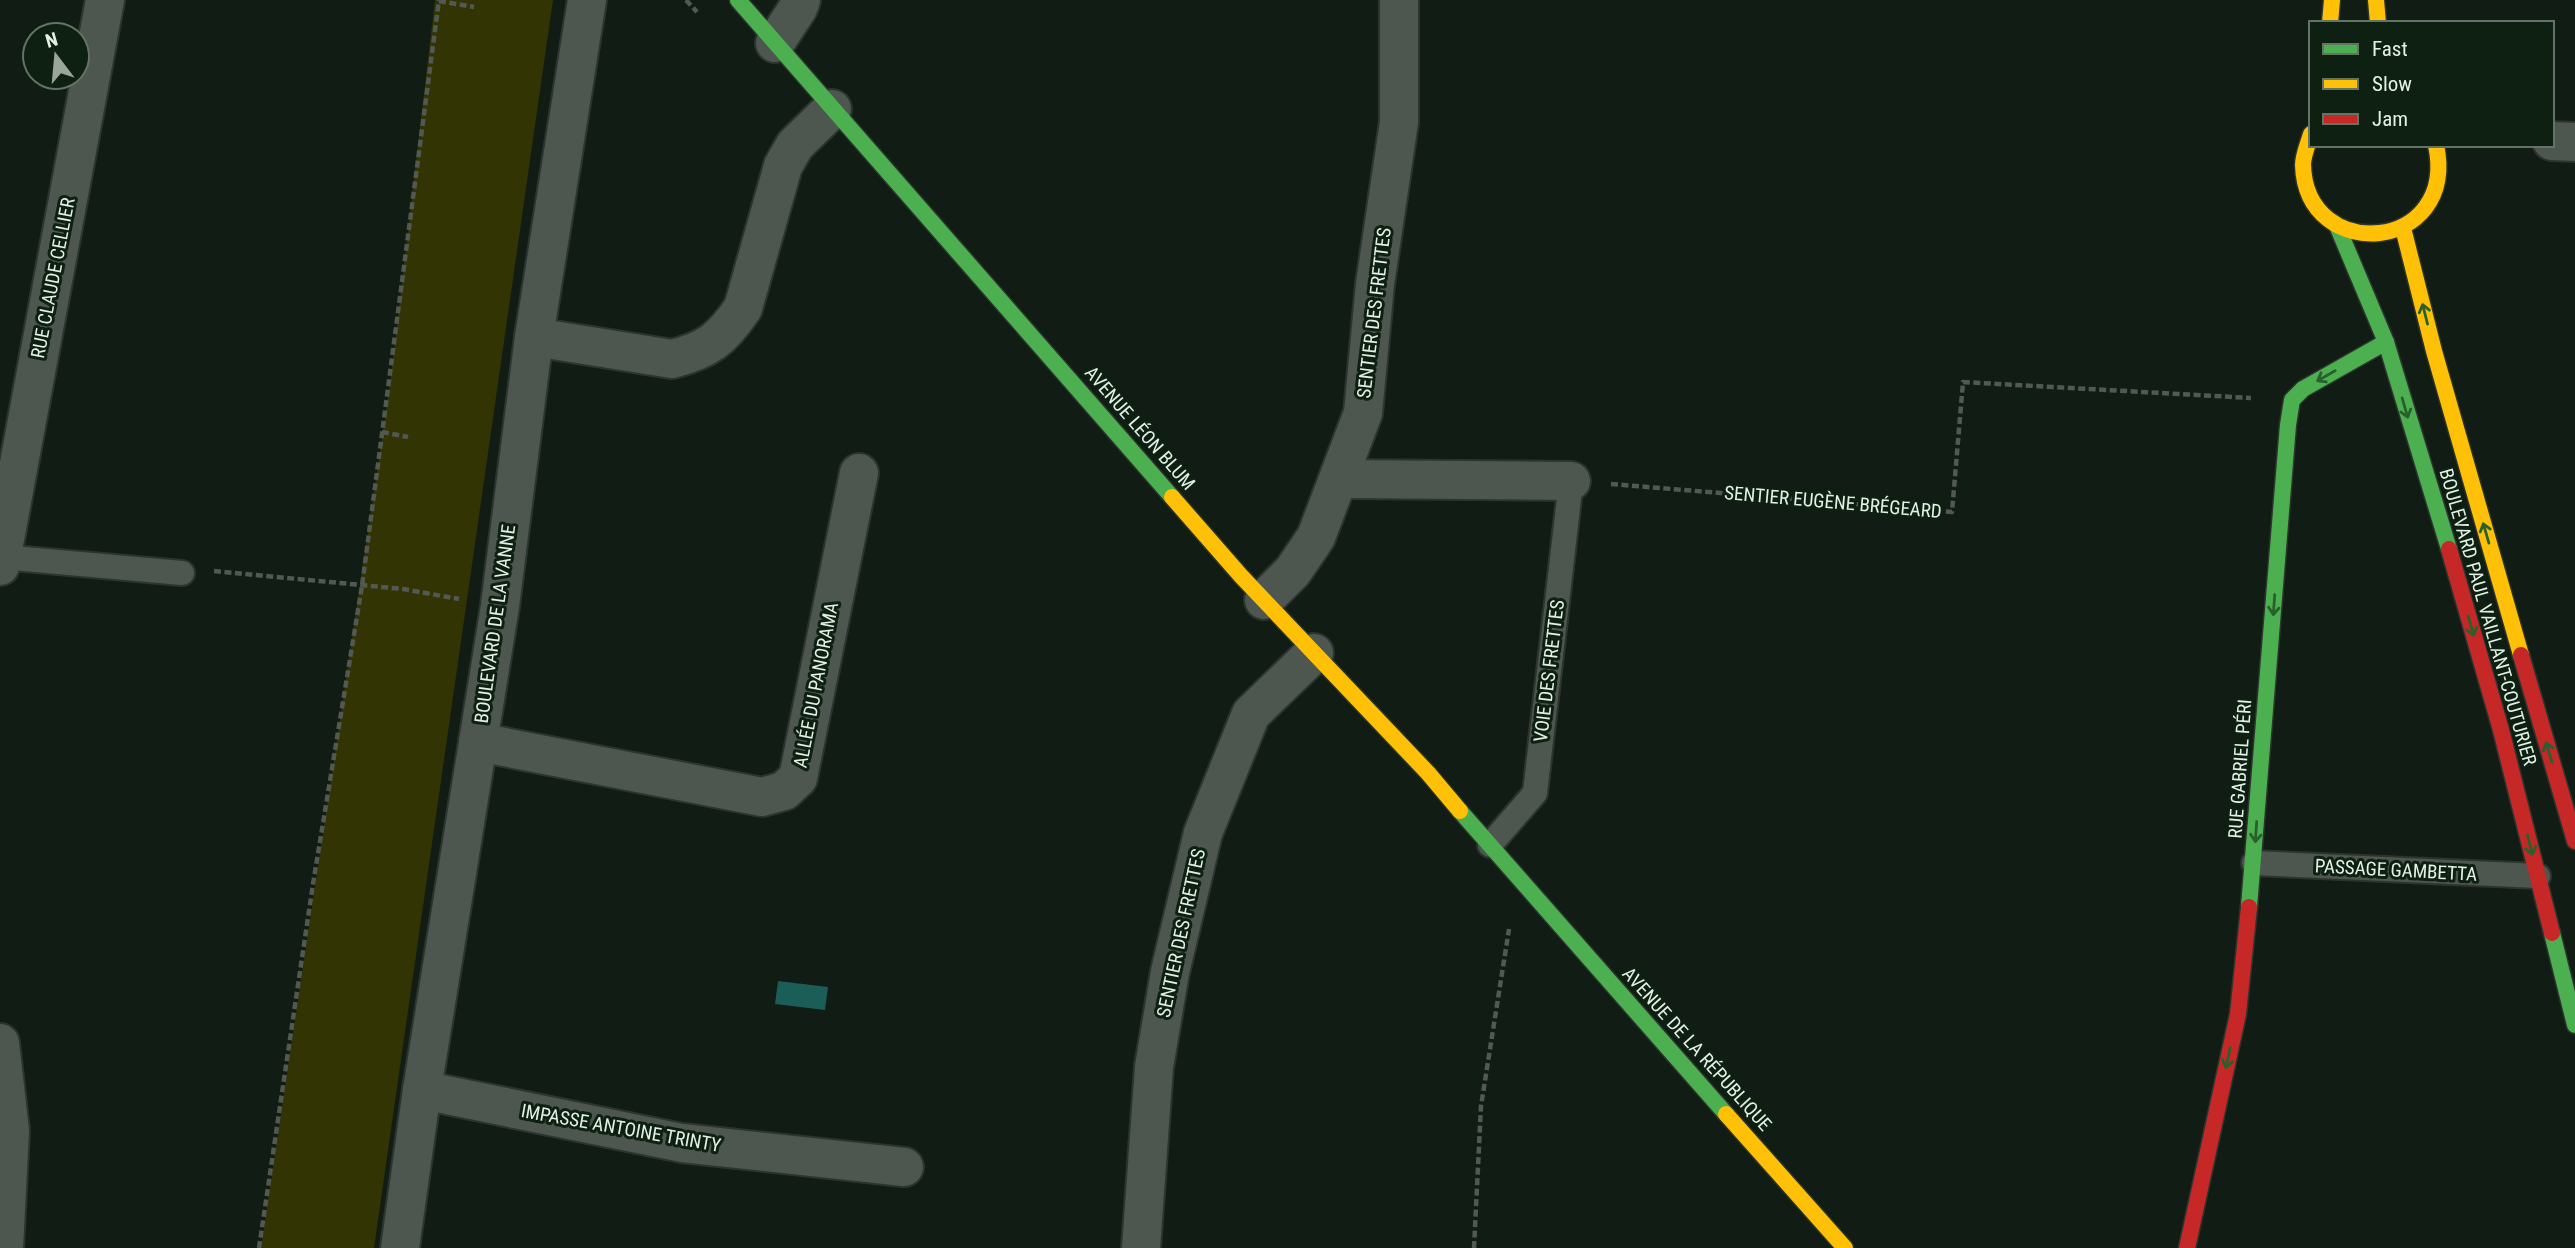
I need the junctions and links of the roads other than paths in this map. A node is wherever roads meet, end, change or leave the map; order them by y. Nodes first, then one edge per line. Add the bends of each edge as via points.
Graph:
1 (105, 0) edge
2 (587, 0) edge
3 (737, 0) edge
4 (801, 0) edge
5 (1399, 0) edge
6 (2332, 0) edge
7 (2376, 0) edge
8 (2330, 21) edge
9 (2378, 21) edge
10 (775, 43) junction
11 (832, 109) junction
12 (2309, 138) edge
13 (2554, 141) edge
14 (2575, 142) edge
15 (2437, 147) edge
16 (2339, 228) junction
17 (2403, 228) junction
18 (534, 337) junction
19 (2386, 342) junction
20 (859, 473) dead end
21 (1340, 479) junction
22 (1571, 481) joint
23 (1, 562) edge
24 (182, 573) road end
25 (1264, 600) junction
26 (1314, 653) junction
27 (478, 742) junction
28 (2575, 841) edge
29 (1490, 845) junction
30 (2254, 863) junction
31 (2538, 876) junction
32 (1517, 878) joint
33 (2575, 1025) edge
34 (0, 1043) edge
35 (422, 1090) junction
36 (904, 1167) dead end
37 (4, 1248) edge
38 (400, 1248) edge
39 (1141, 1248) edge
40 (1845, 1248) edge
41 (2187, 1248) edge

1 - 23 street, RUE CLAUDE CELLIER
2 - 18 street, BOULEVARD DE LA VANNE
3 - 10 main road, AVENUE LÉON BLUM
4 - 10 street
5 - 21 street, SENTIER DES FRETTES via 1399,122 1375,284 1363,414
6 - 8 main road
7 - 9 main road
10 - 11 main road, AVENUE LÉON BLUM
11 - 18 street via 795,145 783,166 743,308 711,345 672,359
11 - 25 main road, AVENUE LÉON BLUM
12 - 16 main road via 2302,167 2307,193 2320,213
13 - 14 street
15 - 17 main road via 2439,179 2435,193 2422,213
16 - 17 main road via 2361,235
16 - 19 main road, BOULEVARD PAUL VAILLANT-COUTURIER
28 -> 17 main road, BOULEVARD PAUL VAILLANT-COUTURIER
18 - 27 street, BOULEVARD DE LA VANNE
19 -> 30 main road, RUE GABRIEL PÉRI via 2303,389 2292,400
19 -> 31 main road, BOULEVARD PAUL VAILLANT-COUTURIER via 2501,730
20 - 27 street, ALLÉE DU PANORAMA via 798,778 784,791 762,797
21 - 22 street
21 - 25 street, SENTIER DES FRETTES via 1316,537 1293,571
22 - 29 lane, VOIE DES FRETTES via 1535,793
23 - 24 lane, RUE CLAUDE CELLIER
25 - 26 main road, AVENUE LÉON BLUM
26 - 29 main road, AVENUE LÉON BLUM
26 - 39 street, SENTIER DES FRETTES via 1251,714 1203,833 1170,972 1154,1067
27 - 35 street, BOULEVARD DE LA VANNE
29 - 32 main road, AVENUE LÉON BLUM
30 - 31 lane, PASSAGE GAMBETTA
30 -> 41 main road, RUE GABRIEL PÉRI via 2238,1014
31 - 33 main road, BOULEVARD PAUL VAILLANT-COUTURIER
32 - 40 main road, AVENUE DE LA RÉPUBLIQUE
34 - 37 street via 10,1131
35 - 36 street, IMPASSE ANTOINE TRINTY via 682,1143
35 - 38 street, BOULEVARD DE LA VANNE

